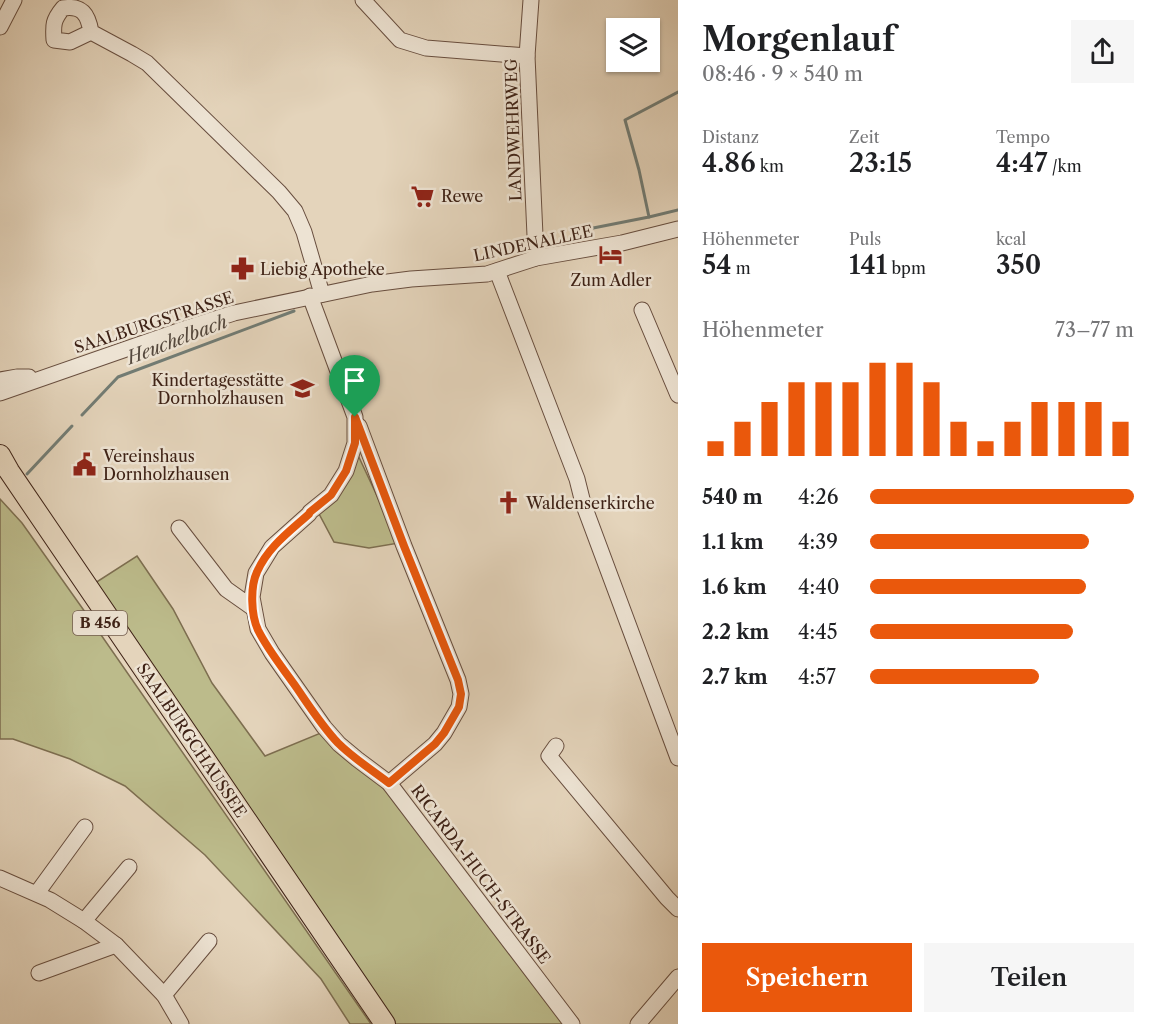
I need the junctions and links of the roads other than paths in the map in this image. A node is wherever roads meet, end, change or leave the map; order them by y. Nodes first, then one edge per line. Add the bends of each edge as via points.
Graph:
1 (14, 0) edge
2 (363, 0) edge
3 (531, 0) edge
4 (0, 27) edge
5 (90, 32) dead end
6 (527, 56) junction
7 (678, 229) edge
8 (536, 258) junction
9 (496, 271) junction
10 (316, 295) junction
11 (642, 310) dead end
12 (44, 378) junction
13 (0, 380) edge
14 (0, 393) edge
15 (678, 395) edge
16 (355, 417) junction
17 (0, 455) edge
18 (0, 480) edge
19 (179, 528) dead end
20 (253, 608) junction
21 (672, 721) edge
22 (556, 746) dead end
23 (678, 758) edge
24 (206, 761) junction
25 (389, 783) junction
26 (85, 827) dead end
27 (129, 867) dead end
28 (0, 878) edge
29 (37, 893) junction
30 (678, 909) edge
31 (84, 921) junction
32 (210, 941) dead end
33 (116, 945) junction
34 (39, 973) dead end
35 (675, 983) edge
36 (165, 995) junction
37 (181, 1024) edge
38 (385, 1024) edge
39 (572, 1024) edge
40 (638, 1024) edge

1 - 4 street
2 - 6 street via 400,40 426,48
3 - 6 street, LANDWEHRWEG
5 - 10 street, RICARDA-HUCH-STRASSE via 147,63 279,192 295,211 304,232
6 - 8 street, LANDWEHRWEG
7 - 8 street, LINDENALLEE
8 - 9 street, LINDENALLEE
9 - 10 street, LINDENALLEE via 372,284
9 - 21 street via 583,503
10 - 12 street, SAALBURGSTRASSE via 234,313
10 - 16 street, RICARDA-HUCH-STRASSE
11 - 15 street
12 - 13 street
12 - 14 street, SAALBURGSTRASSE
16 - 20 street, RICARDA-HUCH-STRASSE via 355,443 346,471 331,495 272,547 256,573
16 - 25 street via 461,694 459,707 435,744
17 - 24 main road, SAALBURGCHAUSSEE / B 456
18 - 24 main road, B 456 via 161,710
19 - 20 street via 226,589
20 - 25 street, RICARDA-HUCH-STRASSE via 258,629 272,654 324,727 348,752
21 - 23 street
22 - 30 street via 549,756
24 - 38 main road, SAALBURGCHAUSSEE / B 456
25 - 39 street, RICARDA-HUCH-STRASSE
26 - 29 street
27 - 31 street
28 - 29 street
29 - 31 street
31 - 33 street
32 - 36 street
33 - 34 street
33 - 36 street
35 - 40 street
36 - 37 street

